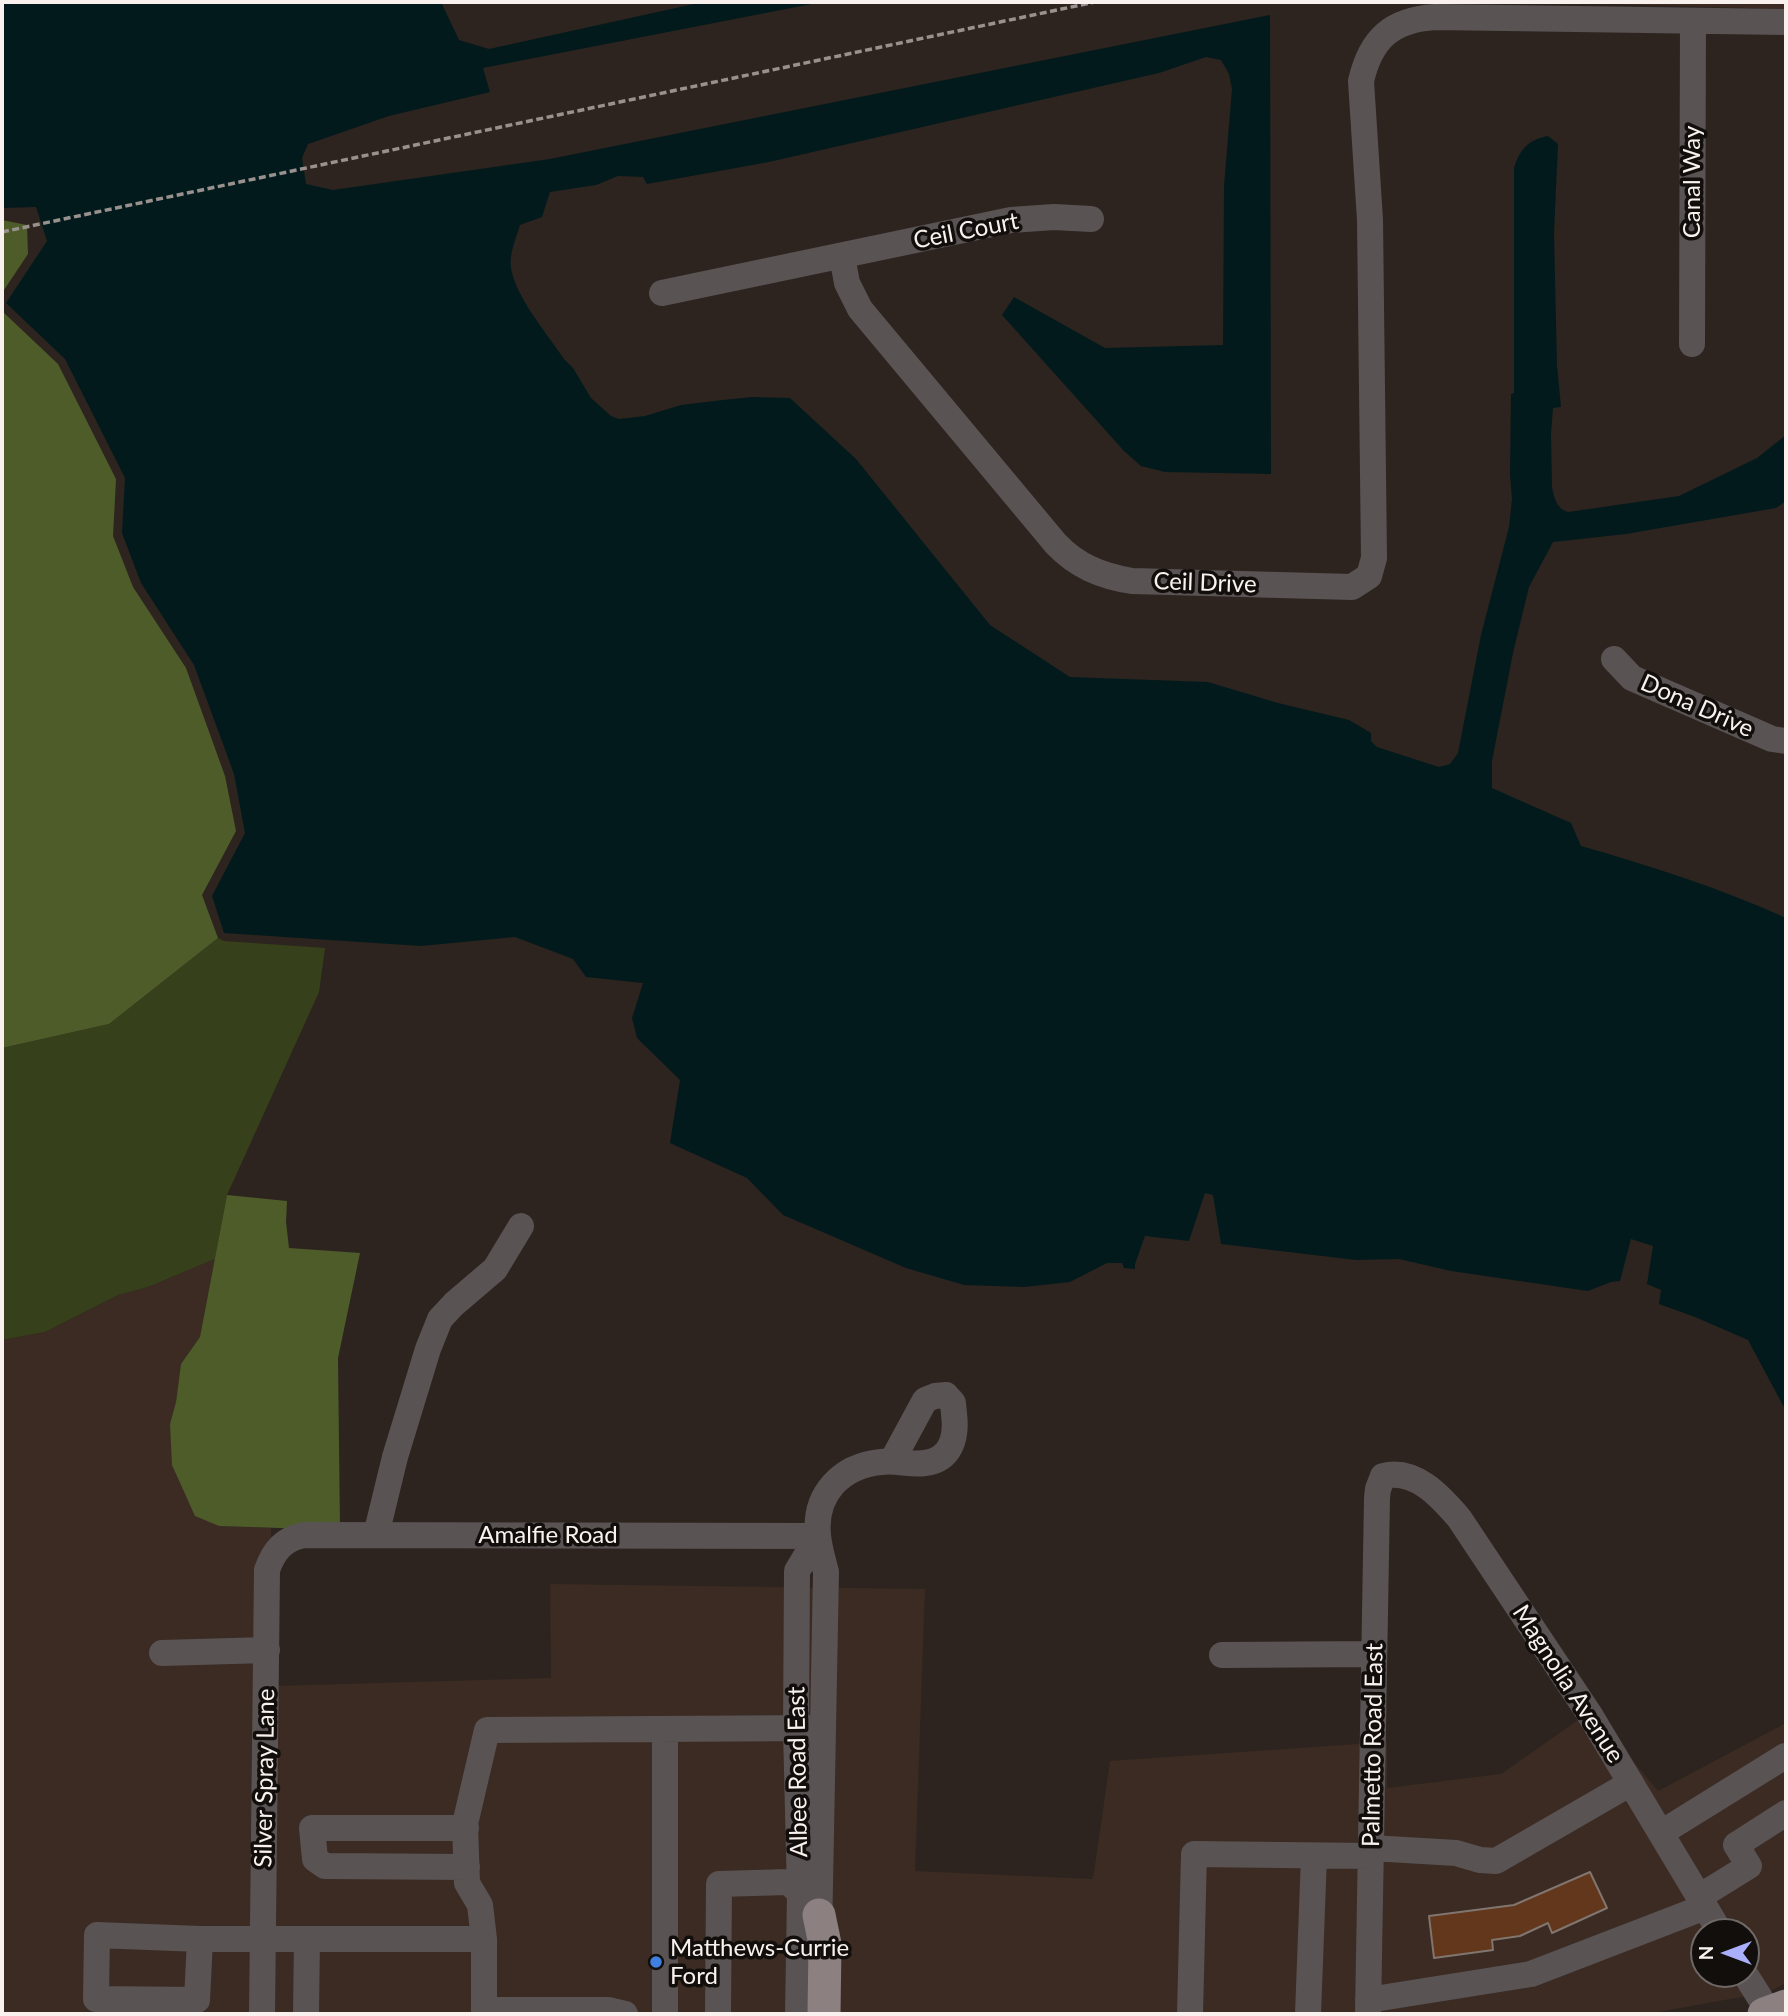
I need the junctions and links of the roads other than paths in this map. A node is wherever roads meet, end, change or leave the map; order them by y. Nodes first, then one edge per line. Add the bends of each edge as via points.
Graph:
1 (1693, 21) junction
2 (1786, 22) edge
3 (1091, 219) dead end
4 (842, 256) junction
5 (662, 293) dead end
6 (1692, 344) dead end
7 (1614, 659) dead end
8 (1786, 741) edge
9 (521, 1226) dead end
10 (892, 1461) dead end
11 (1383, 1476) joint
12 (376, 1535) junction
13 (817, 1536) junction
14 (281, 1545) joint
15 (267, 1650) junction
16 (162, 1653) dead end
17 (1374, 1654) junction
18 (1222, 1655) dead end
19 (822, 1728) junction
20 (665, 1729) junction
21 (796, 1729) junction
22 (1786, 1757) edge
23 (1631, 1783) junction
24 (1786, 1813) edge
25 (466, 1828) junction
26 (1661, 1833) junction
27 (1371, 1852) junction
28 (1314, 1856) junction
29 (467, 1867) junction
30 (1702, 1902) junction
31 (810, 1904) junction
32 (1712, 1918) edge
33 (200, 1939) dead end
34 (307, 1939) junction
35 (484, 1939) junction
36 (264, 1940) junction
37 (1755, 1988) edge
38 (1368, 2007) edge
39 (484, 2012) edge
40 (1772, 2012) edge
41 (614, 2013) edge
42 (262, 2014) edge
43 (306, 2014) edge
44 (665, 2014) edge
45 (718, 2014) edge
46 (798, 2014) edge
47 (822, 2014) edge
48 (1190, 2014) edge
49 (1308, 2014) edge

1 - 2 street
1 - 4 street, Ceil Drive via 1435,17 1399,25 1377,42 1361,81 1370,206 1374,558 1369,576 1352,587 1132,581 1079,564 1056,544 860,309 847,283
1 - 6 street, Canal Way
3 - 4 street, Ceil Court via 1011,220
4 - 5 street
7 - 8 street, Dona Drive via 1632,678
9 - 12 street via 495,1269 440,1319 395,1457
10 - 13 street, Albee Road East via 847,1473 827,1490
11 - 17 street, Palmetto Road East via 1377,1499
11 - 23 street, Magnolia Avenue via 1410,1477 1460,1518
12 - 13 street, Amalfie Road
12 - 14 street, Amalfie Road via 304,1535
13 - 19 street, Albee Road East via 826,1572
13 - 21 street, Albee Road East via 797,1571
14 - 15 street, Silver Spray Lane via 267,1570
15 - 16 street
15 - 36 street, Silver Spray Lane
17 - 18 street
17 - 27 street, Palmetto Road East
19 - 21 street
19 - 31 street, Albee Road East
20 - 21 street
20 - 25 street via 487,1730
20 - 44 street
21 - 31 street, Albee Road East
22 - 26 street
23 - 26 street, Magnolia Avenue
23 - 27 street via 1496,1861 1456,1853
24 - 30 street via 1736,1845 1749,1866
25 - 29 street
25 - 29 street via 312,1828 315,1859 326,1866
26 - 30 street, Magnolia Avenue
27 - 28 street
27 - 38 street, Palmetto Road East
28 - 48 street via 1194,1854
28 - 49 street
29 - 35 street via 467,1883 480,1905
30 - 32 street, Magnolia Avenue
30 - 38 street via 1531,1974
31 - 45 street via 789,1882 719,1884
31 - 46 street, Albee Road East
31 - 47 main road via 824,1944
33 - 36 street
34 - 35 street
34 - 36 street
34 - 43 street
35 - 39 street
36 - 42 street, Silver Spray Lane
37 - 40 street
39 - 41 street

